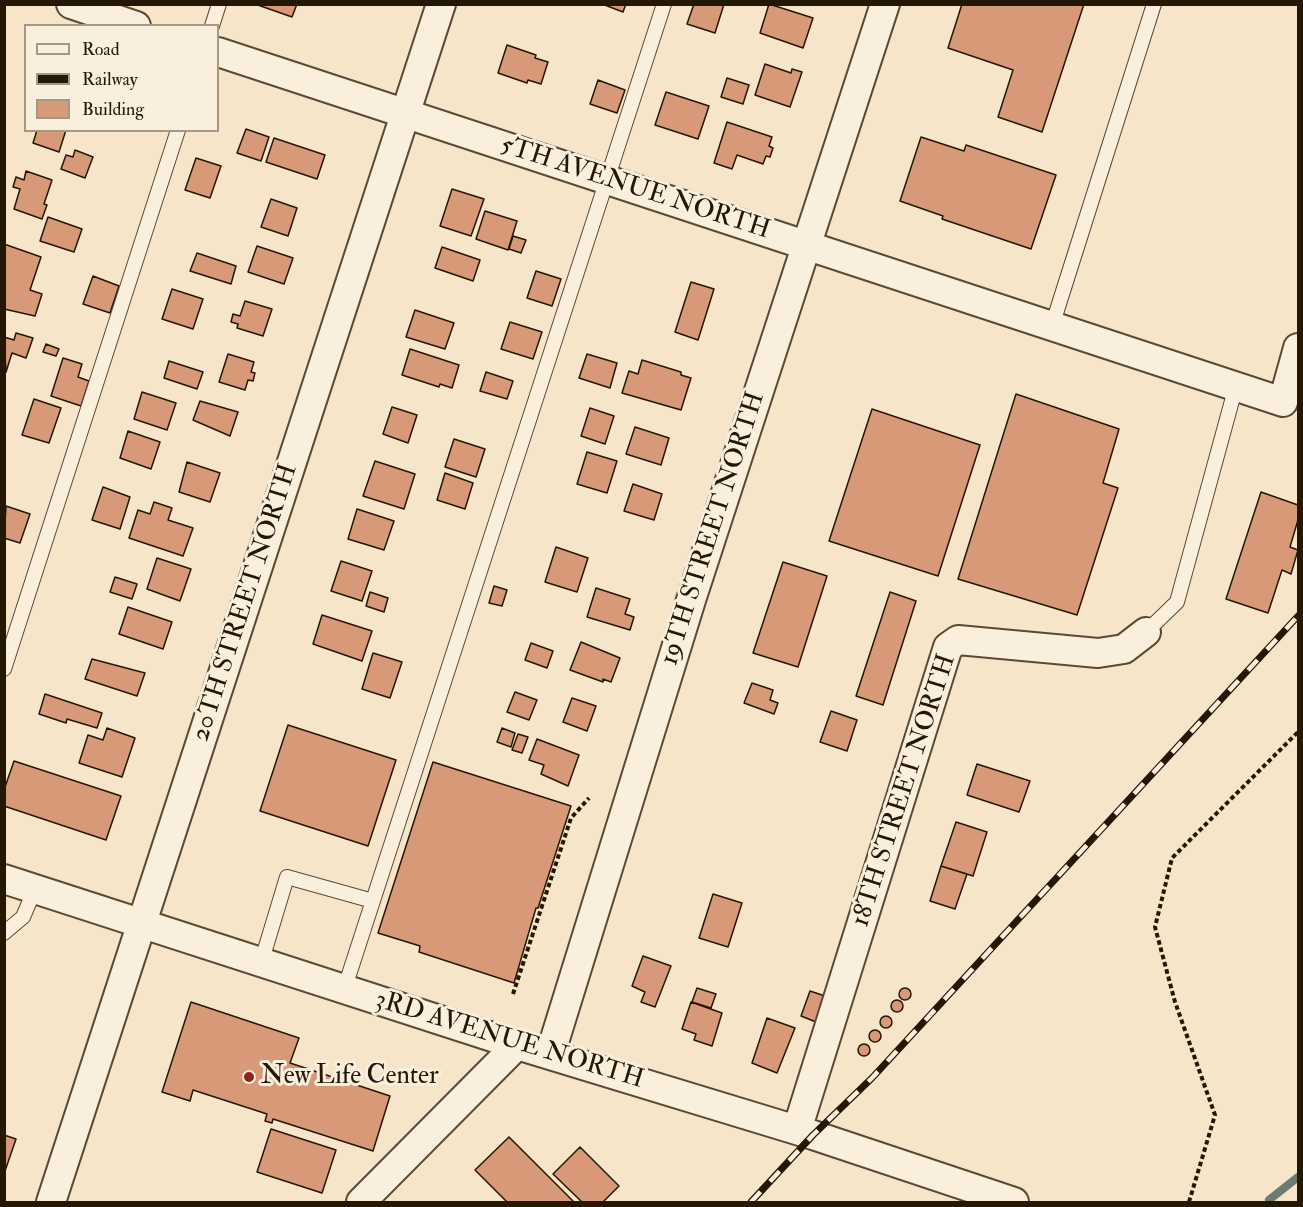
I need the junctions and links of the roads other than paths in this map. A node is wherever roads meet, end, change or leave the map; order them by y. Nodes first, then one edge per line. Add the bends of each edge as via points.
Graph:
1 (71, 4) edge
2 (219, 4) edge
3 (441, 4) edge
4 (664, 4) edge
5 (885, 4) edge
6 (1154, 4) edge
7 (130, 24) edge
8 (213, 24) edge
9 (219, 52) edge
10 (406, 114) junction
11 (177, 132) edge
12 (608, 180) junction
13 (806, 245) junction
14 (1052, 326) junction
15 (1299, 348) edge
16 (1236, 386) junction
17 (1291, 404) edge
18 (1146, 632) joint
19 (4, 669) edge
20 (4, 879) edge
21 (35, 889) junction
22 (373, 901) junction
23 (142, 924) junction
24 (4, 933) edge
25 (261, 963) junction
26 (344, 990) junction
27 (517, 1045) junction
28 (550, 1055) junction
29 (797, 1130) junction
30 (51, 1203) edge
31 (361, 1203) edge
32 (1014, 1203) edge

1 - 7 street
2 - 8 lane
3 - 10 street, 20TH STREET NORTH
4 - 12 lane
5 - 13 street, 19TH STREET NORTH
6 - 14 lane
9 - 10 street, 5TH AVENUE NORTH
10 - 12 street, 5TH AVENUE NORTH
10 - 23 street, 20TH STREET NORTH
11 - 19 lane
12 - 13 street, 5TH AVENUE NORTH
12 - 22 lane
13 - 14 street, 5TH AVENUE NORTH
13 - 28 street, 19TH STREET NORTH via 687,611
14 - 16 street, 5TH AVENUE NORTH
15 - 17 street
16 - 17 street, 5TH AVENUE NORTH
16 - 18 lane via 1177,602
18 - 29 street, 18TH STREET NORTH via 1124,649 1098,653 958,640 948,648
20 - 21 street, 3RD AVENUE NORTH
21 - 23 street, 3RD AVENUE NORTH
21 - 24 lane via 23,917
22 - 25 lane via 287,877
22 - 26 lane
23 - 25 street, 3RD AVENUE NORTH
23 - 30 street, 20TH STREET NORTH
25 - 26 street, 3RD AVENUE NORTH
26 - 27 street, 3RD AVENUE NORTH
27 - 28 street, 3RD AVENUE NORTH
27 - 31 street
28 - 29 street, 3RD AVENUE NORTH
29 - 32 street, 3RD AVENUE NORTH

